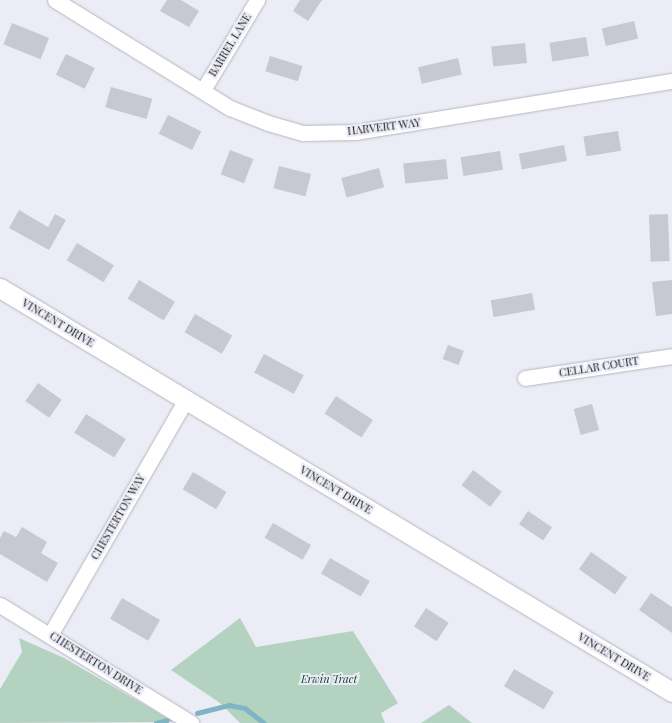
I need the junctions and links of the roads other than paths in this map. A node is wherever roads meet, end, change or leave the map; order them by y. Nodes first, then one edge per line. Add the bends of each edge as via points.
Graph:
1 (55, 0) edge
2 (257, 0) edge
3 (672, 81) edge
4 (203, 90) junction
5 (0, 288) edge
6 (672, 356) edge
7 (525, 378) dead end
8 (186, 399) junction
9 (0, 605) edge
10 (50, 635) junction
11 (672, 692) edge
12 (191, 723) edge

1 - 4 street, HARVERT WAY
2 - 4 street, BARREL LANE
3 - 4 street, HARVERT WAY via 356,132 303,133 230,108
5 - 8 street, VINCENT DRIVE
6 - 7 street, CELLAR COURT
8 - 10 street, CHESTERTON WAY
8 - 11 street, VINCENT DRIVE
9 - 10 street, CHESTERTON DRIVE
10 - 12 street, CHESTERTON DRIVE

